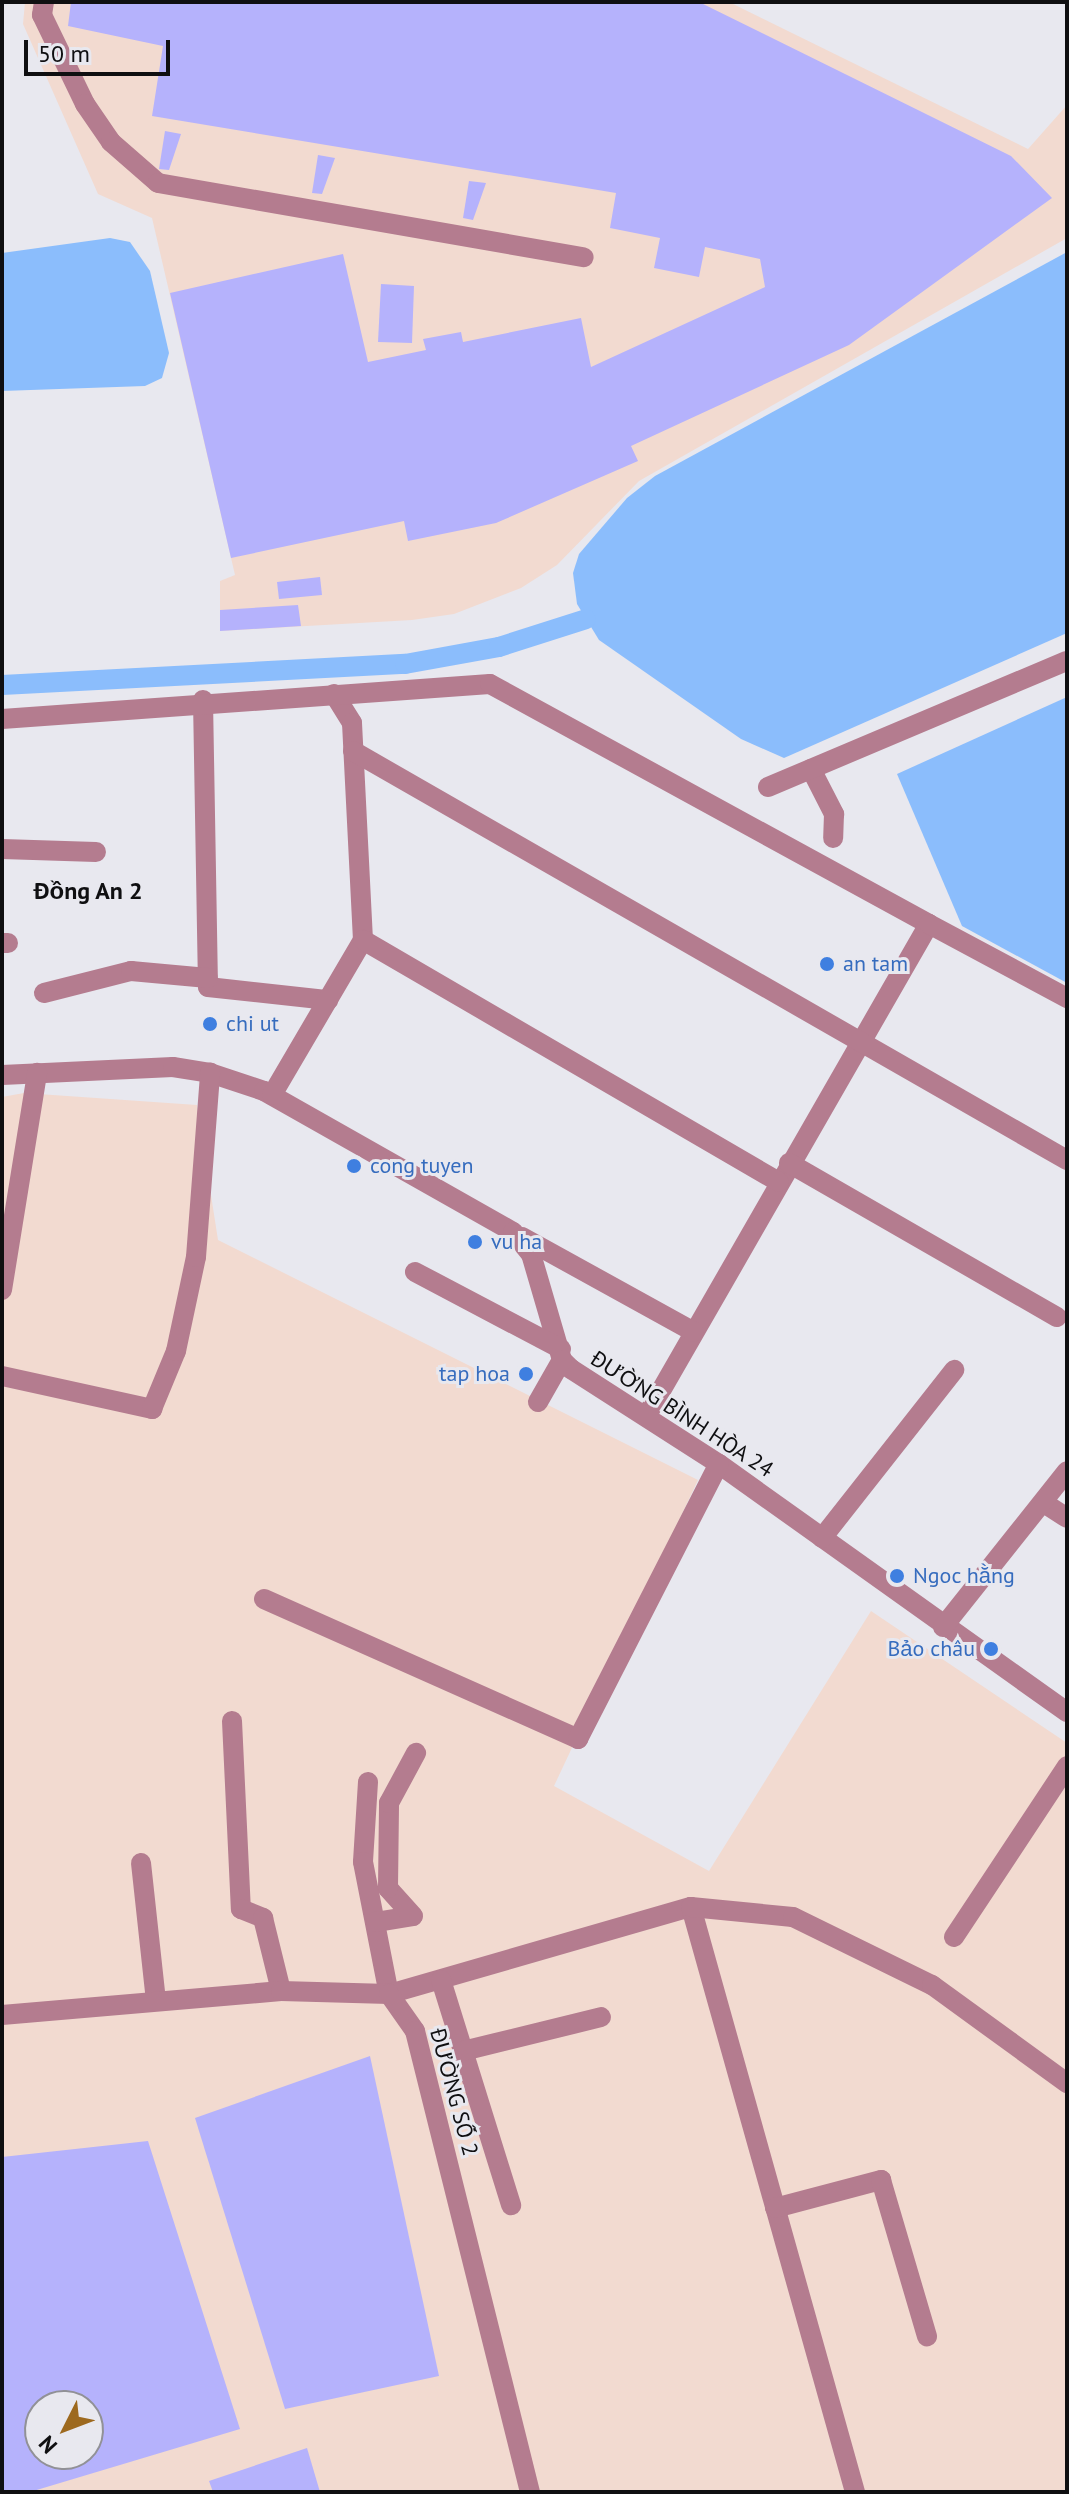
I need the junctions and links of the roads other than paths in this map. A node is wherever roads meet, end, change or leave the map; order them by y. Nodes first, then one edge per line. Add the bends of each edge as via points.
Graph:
1 (44, 2) edge
2 (584, 257) dead end
3 (1067, 661) edge
4 (334, 694) junction
5 (203, 700) junction
6 (2, 719) edge
7 (353, 751) junction
8 (811, 769) junction
9 (768, 787) dead end
10 (833, 838) dead end
11 (2, 849) edge
12 (96, 852) dead end
13 (929, 924) junction
14 (363, 940) junction
15 (208, 978) junction
16 (44, 993) dead end
17 (1067, 998) edge
18 (328, 1000) junction
19 (860, 1038) junction
20 (37, 1073) junction
21 (210, 1073) junction
22 (2, 1075) edge
23 (272, 1095) junction
24 (1067, 1160) edge
25 (789, 1163) junction
26 (779, 1182) junction
27 (513, 1232) junction
28 (415, 1272) dead end
29 (2, 1290) edge
30 (1057, 1317) dead end
31 (694, 1332) junction
32 (561, 1355) junction
33 (954, 1370) dead end
34 (2, 1376) edge
35 (538, 1402) dead end
36 (647, 1415) junction
37 (719, 1464) junction
38 (1067, 1471) edge
39 (1044, 1503) junction
40 (1067, 1518) edge
41 (822, 1538) junction
42 (264, 1599) dead end
43 (943, 1627) junction
44 (1067, 1712) edge
45 (232, 1721) dead end
46 (416, 1753) dead end
47 (1067, 1766) edge
48 (368, 1782) dead end
49 (141, 1863) dead end
50 (691, 1907) junction
51 (376, 1922) junction
52 (954, 1937) dead end
53 (441, 1980) junction
54 (281, 1991) junction
55 (389, 1994) junction
56 (156, 2000) junction
57 (2, 2015) edge
58 (601, 2017) dead end
59 (463, 2051) junction
60 (1067, 2083) edge
61 (511, 2205) dead end
62 (775, 2208) junction
63 (927, 2336) dead end
64 (530, 2492) edge
65 (855, 2492) edge

1 - 2 street via 42,15 85,104 111,142 158,183
3 - 8 street
4 - 5 street
4 - 7 street via 352,723
4 - 13 street via 490,684
5 - 6 street
5 - 15 street
7 - 14 street
7 - 19 street
8 - 9 street
8 - 10 street via 834,814
11 - 12 street
13 - 17 street
13 - 19 street
14 - 18 street
14 - 26 street
15 - 16 street via 131,971
15 - 18 street via 208,987
18 - 23 street
19 - 24 street
19 - 25 street
20 - 21 street, ĐƯỜNG BÌNH HÒA 24 via 173,1067
20 - 22 street, ĐƯỜNG BÌNH HÒA 24
20 - 29 street
21 - 23 street, ĐƯỜNG BÌNH HÒA 24
21 - 34 street via 196,1257 176,1351 152,1409
23 - 27 street, ĐƯỜNG BÌNH HÒA 24
25 - 26 street
25 - 30 street
26 - 31 street
27 - 31 street
27 - 32 street, ĐƯỜNG BÌNH HÒA 24 via 531,1254
28 - 32 street
31 - 36 street
32 - 35 street
32 - 36 street, ĐƯỜNG BÌNH HÒA 24
33 - 41 street
36 - 37 street, ĐƯỜNG BÌNH HÒA 24
37 - 41 street, ĐƯỜNG BÌNH HÒA 24
37 - 42 street via 578,1739
38 - 39 street
39 - 40 street
39 - 43 street
41 - 43 street, ĐƯỜNG BÌNH HÒA 24
43 - 44 street, ĐƯỜNG BÌNH HÒA 24
45 - 54 street via 241,1909 263,1918
46 - 51 street via 389,1803 388,1888 413,1916
47 - 52 street
48 - 51 street via 363,1862
49 - 56 street
50 - 53 street
50 - 60 street via 793,1917 932,1985
50 - 62 street
51 - 55 street
53 - 55 street
53 - 59 street
54 - 55 street
54 - 56 street
55 - 64 street, ĐƯỜNG SỐ 2 via 415,2031
56 - 57 street
58 - 59 street
59 - 61 street
62 - 63 street via 881,2180
62 - 65 street

